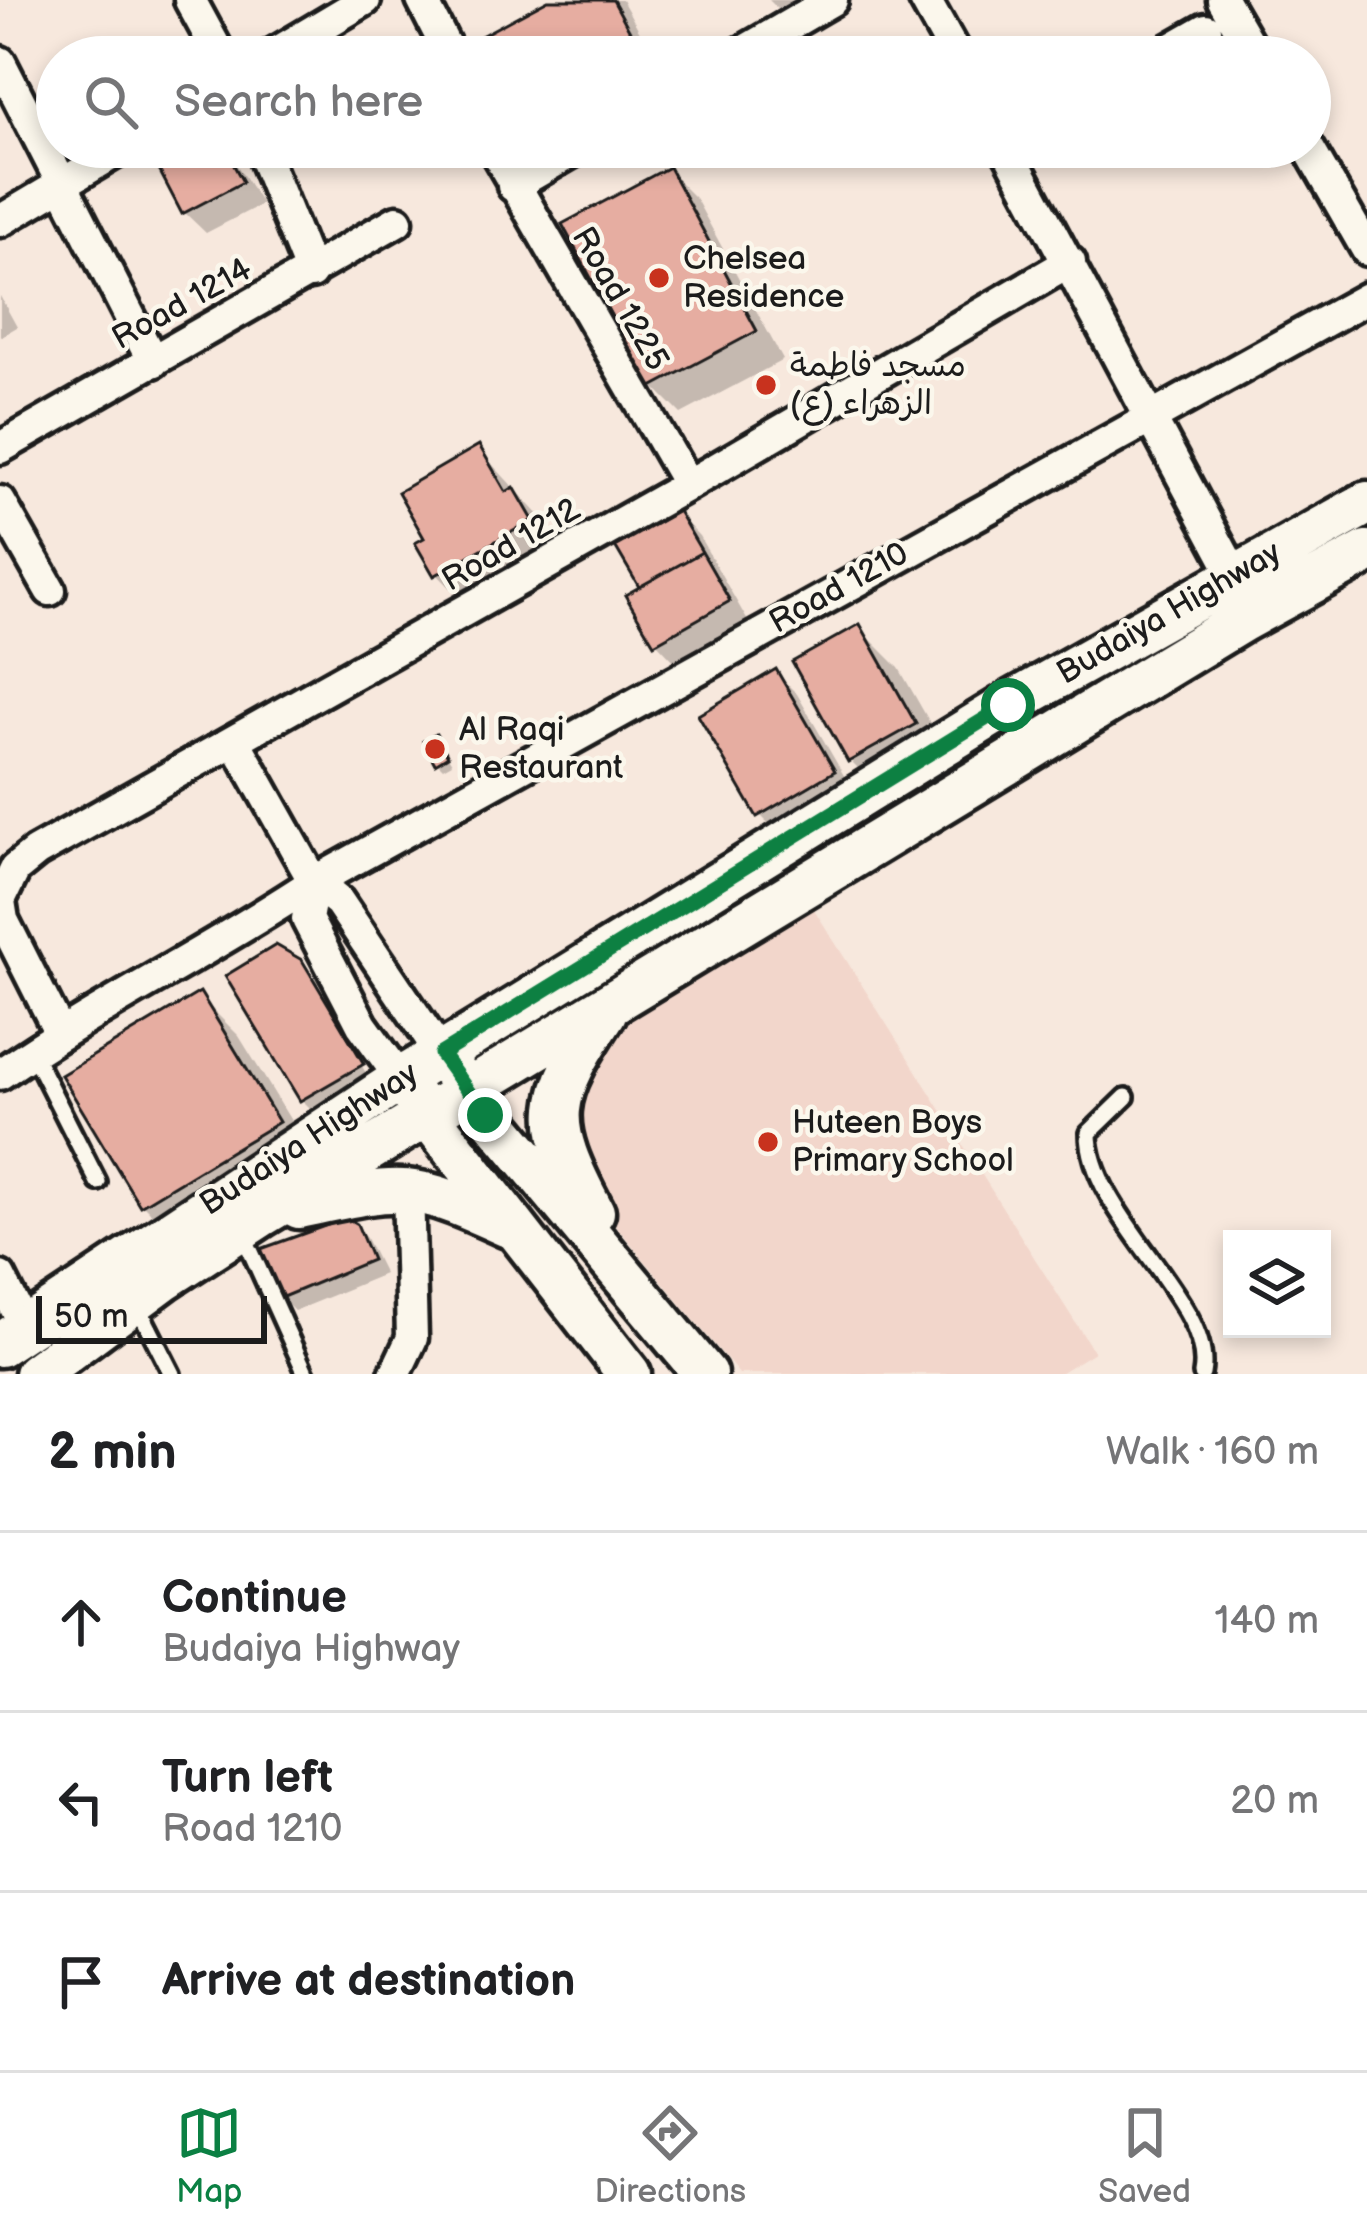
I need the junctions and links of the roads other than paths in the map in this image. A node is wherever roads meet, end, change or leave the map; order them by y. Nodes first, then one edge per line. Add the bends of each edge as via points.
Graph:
1 (190, 0) edge
2 (365, 0) edge
3 (422, 0) edge
4 (832, 0) edge
5 (925, 0) edge
6 (1223, 0) edge
7 (1206, 29) dead end
8 (210, 36) edge
9 (304, 36) edge
10 (440, 36) edge
11 (770, 36) edge
12 (945, 36) edge
13 (1194, 36) edge
14 (1244, 36) edge
15 (0, 62) edge
16 (36, 130) edge
17 (56, 168) edge
18 (91, 168) edge
19 (268, 168) edge
20 (504, 168) edge
21 (544, 168) edge
22 (1018, 168) edge
23 (1320, 168) edge
24 (65, 184) junction
25 (513, 186) junction
26 (0, 221) edge
27 (398, 221) dead end
28 (1367, 250) edge
29 (1070, 262) junction
30 (310, 273) junction
31 (1367, 298) edge
32 (153, 362) junction
33 (1152, 413) junction
34 (0, 448) edge
35 (688, 485) junction
36 (1367, 502) edge
37 (4, 520) edge
38 (1367, 552) edge
39 (1234, 574) junction
40 (50, 590) dead end
41 (236, 743) junction
42 (314, 882) junction
43 (0, 901) edge
44 (613, 1000) junction
45 (60, 1033) junction
46 (32, 1052) junction
47 (441, 1054) junction
48 (0, 1074) edge
49 (400, 1079) junction
50 (469, 1092) junction
51 (1126, 1097) dead end
52 (428, 1118) junction
53 (98, 1182) dead end
54 (408, 1186) junction
55 (252, 1222) junction
56 (514, 1228) junction
57 (624, 1271) junction
58 (0, 1277) edge
59 (135, 1300) junction
60 (12, 1335) edge
61 (36, 1374) edge
62 (172, 1374) edge
63 (307, 1374) edge
64 (395, 1374) edge
65 (629, 1374) edge
66 (705, 1374) edge
67 (1202, 1374) edge

1 - 8 street
2 - 9 street
3 - 10 street
4 - 11 street
5 - 12 street
6 - 14 street
7 - 13 street
15 - 16 street
17 - 24 street
18 - 24 street
19 - 30 street
20 - 25 street, Road 1225
21 - 25 street
22 - 29 street
23 - 28 street
24 - 26 street
24 - 32 street
25 - 35 street, Road 1225
27 - 30 street, Road 1214
29 - 33 street
29 - 35 street, Road 1212
30 - 32 street, Road 1214
31 - 33 street, Road 1210
32 - 34 street, Road 1214
33 - 39 street
33 - 42 street, Road 1210
35 - 41 street, Road 1212
36 - 39 street, Budaiya Highway
37 - 40 street
38 - 44 street, Budaiya Highway
39 - 47 street, Budaiya Highway
41 - 42 street
41 - 43 street, Road 1212 via 36,852 15,869
42 - 45 street, Road 1210
42 - 47 street via 339,902
42 - 49 street via 307,920
43 - 45 street, Road 1212
44 - 50 street, Budaiya Highway
44 - 57 street via 564,1084 557,1133
45 - 46 street, Road 1210
46 - 48 street, Road 1210
46 - 53 lane
47 - 49 street, Budaiya Highway
47 - 50 street
49 - 52 street
49 - 60 street, Budaiya Highway
50 - 52 street, Budaiya Highway
50 - 57 street
51 - 67 lane via 1089,1133 1090,1158 1192,1321
52 - 55 street, Budaiya Highway
52 - 56 street
54 - 55 street
54 - 56 street
54 - 64 street via 412,1338
55 - 59 street, Budaiya Highway
55 - 63 lane
56 - 65 street
57 - 66 street
58 - 60 street
59 - 61 street, Budaiya Highway
59 - 62 lane

